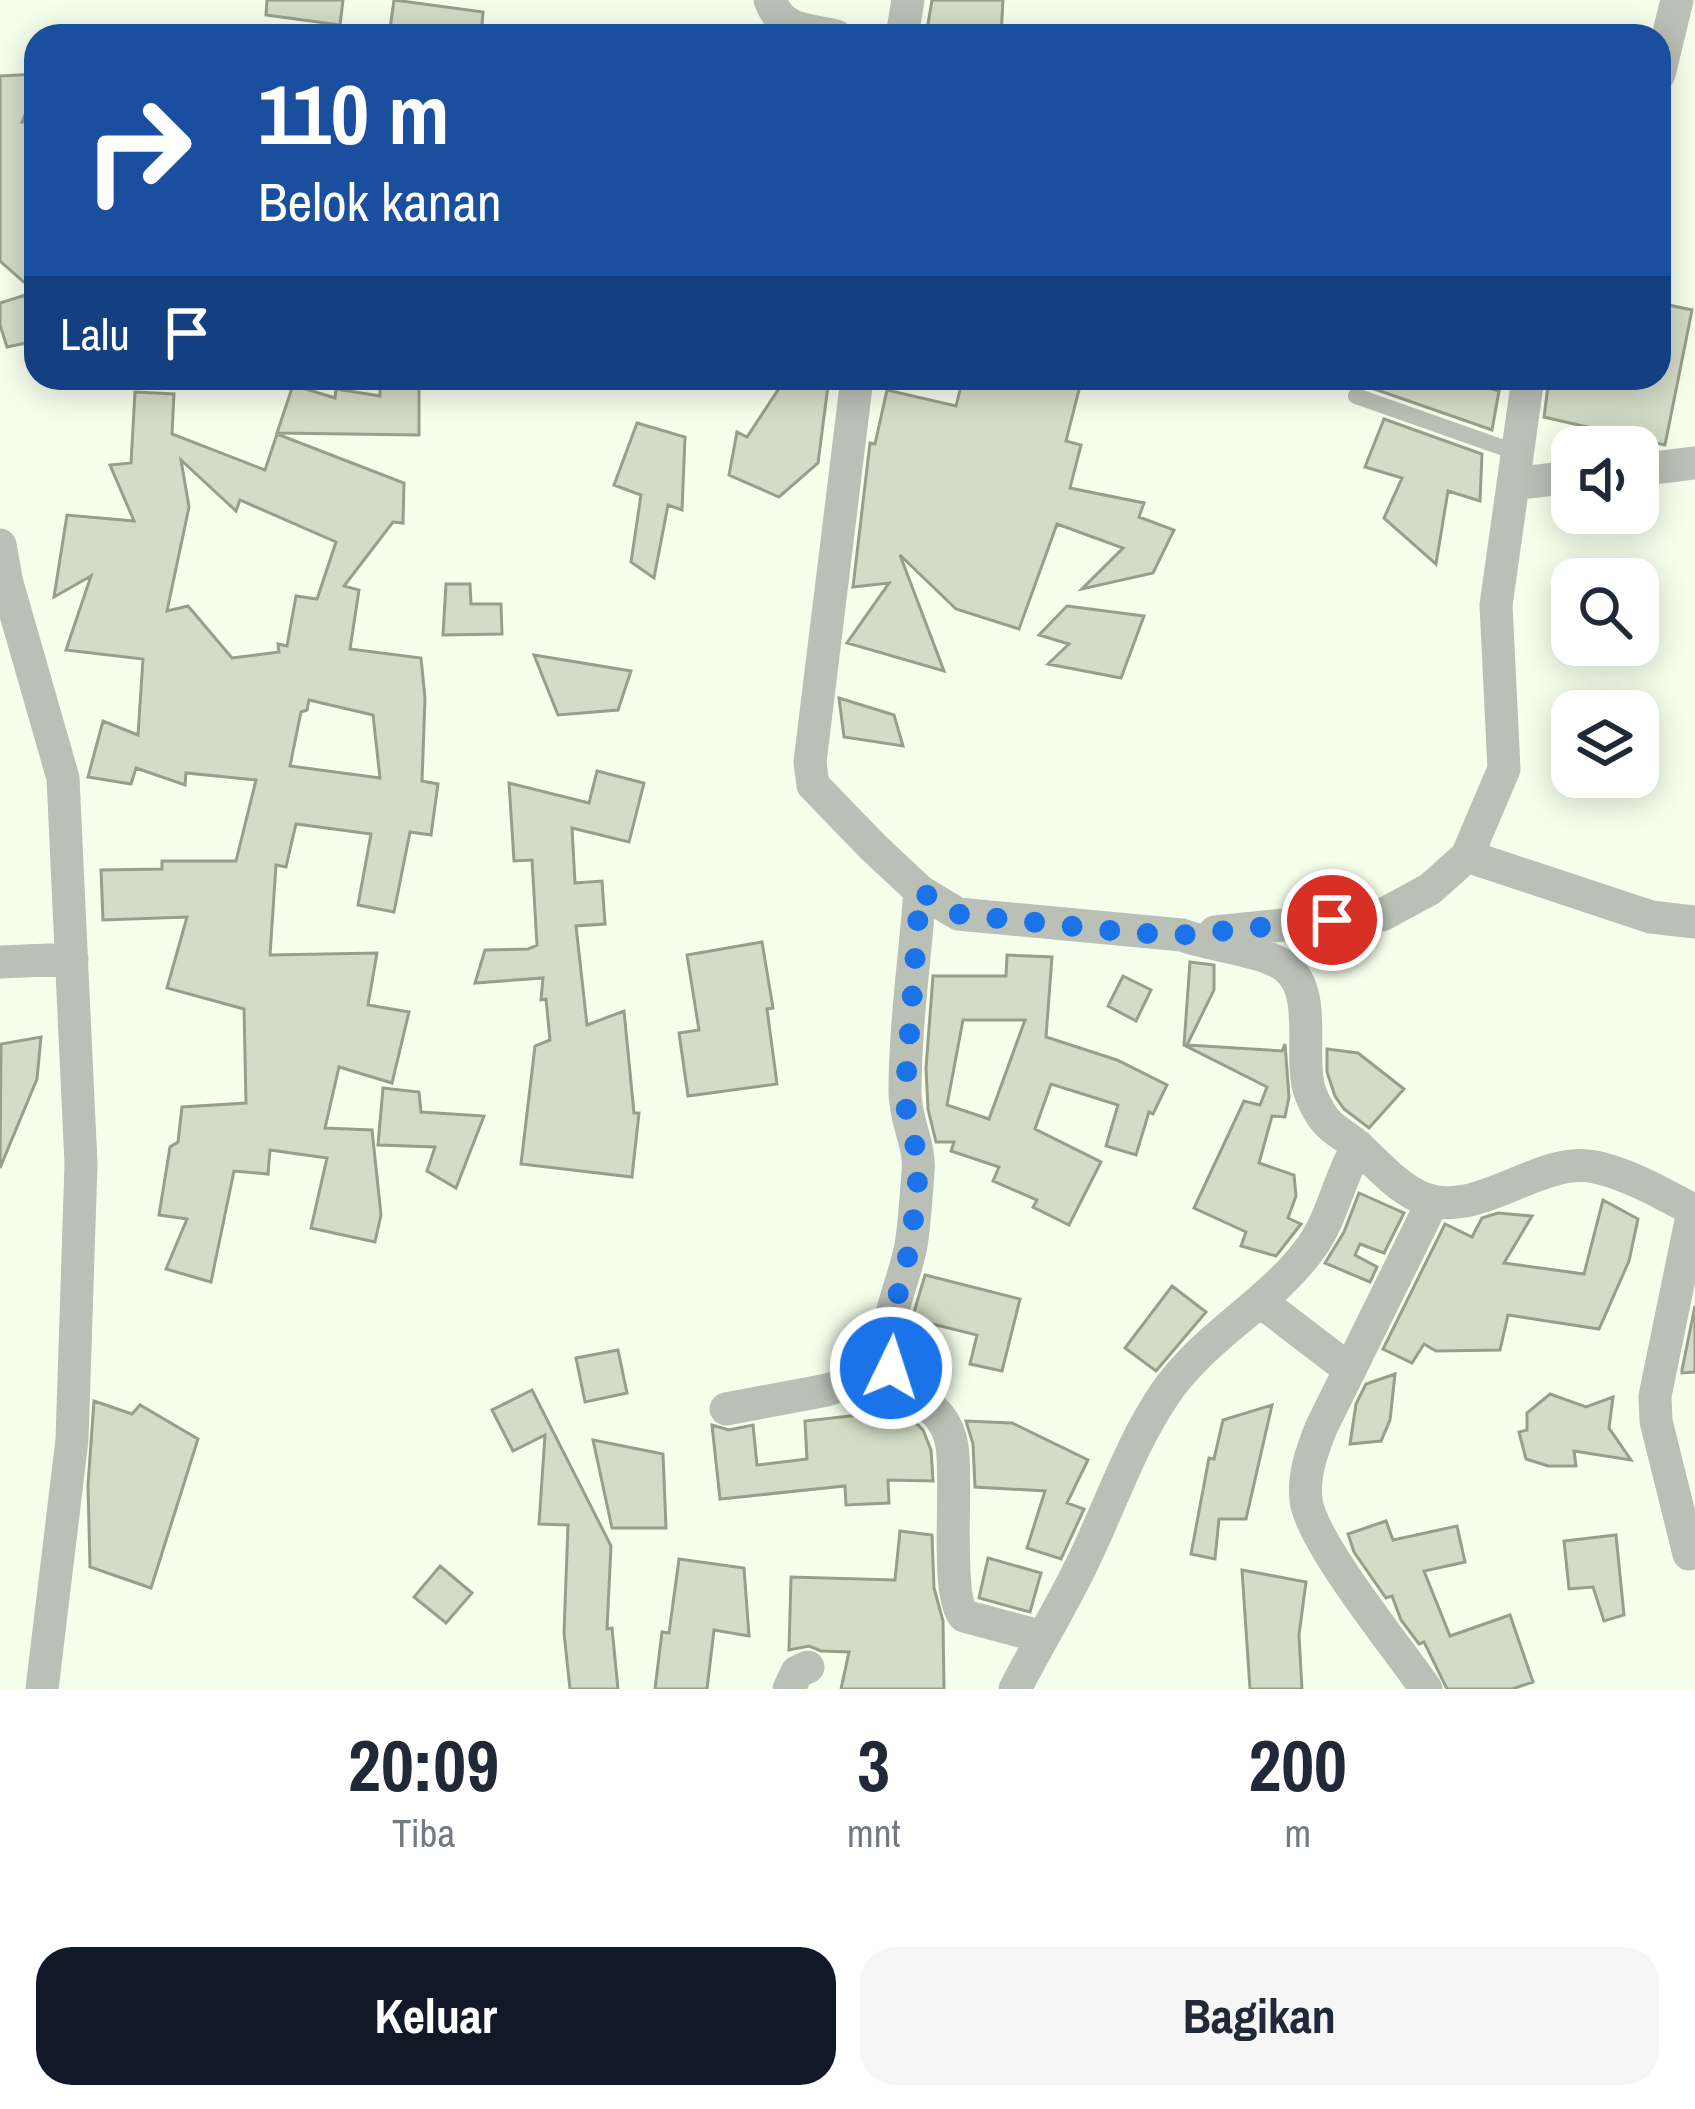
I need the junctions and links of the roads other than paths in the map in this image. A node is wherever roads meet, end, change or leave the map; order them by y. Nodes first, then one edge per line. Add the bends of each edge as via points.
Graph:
1 (770, 0) edge
2 (787, 24) edge
3 (856, 390) edge
4 (1526, 390) edge
5 (1356, 396) dead end
6 (1695, 463) edge
7 (1659, 467) edge
8 (1515, 468) junction
9 (1551, 474) edge
10 (0, 544) edge
11 (1467, 856) junction
12 (920, 891) junction
13 (1695, 922) edge
14 (1182, 935) junction
15 (72, 958) junction
16 (0, 962) edge
17 (1358, 1146) junction
18 (1433, 1201) junction
19 (1694, 1211) edge
20 (1260, 1301) junction
21 (891, 1368) junction
22 (1350, 1370) junction
23 (726, 1409) dead end
24 (1688, 1554) dead end
25 (1043, 1636) junction
26 (43, 1689) edge
27 (1016, 1689) edge
28 (1426, 1689) edge

1 - 2 street
3 - 12 street via 810,762 814,785
4 - 8 street
5 - 8 lane
6 - 7 street
8 - 9 street
8 - 11 street via 1496,605 1504,769
10 - 15 street via 63,778
11 - 13 street via 1651,917
11 - 14 street via 1430,889 1382,915
12 - 14 street via 958,914
12 - 21 street via 905,1094 919,1167 889,1330
14 - 17 street via 1287,968 1302,989 1310,1094 1327,1123
15 - 16 street
15 - 26 street via 81,1164 72,1440
17 - 18 street
17 - 20 street via 1312,1246
18 - 19 street via 1593,1166
18 - 22 street
19 - 24 street via 1655,1396
20 - 22 street
20 - 25 street via 1201,1348 1166,1393
21 - 23 street
21 - 25 street via 945,1419 952,1444 955,1606 964,1616
22 - 28 street via 1308,1461 1306,1502 1320,1539
25 - 27 street

